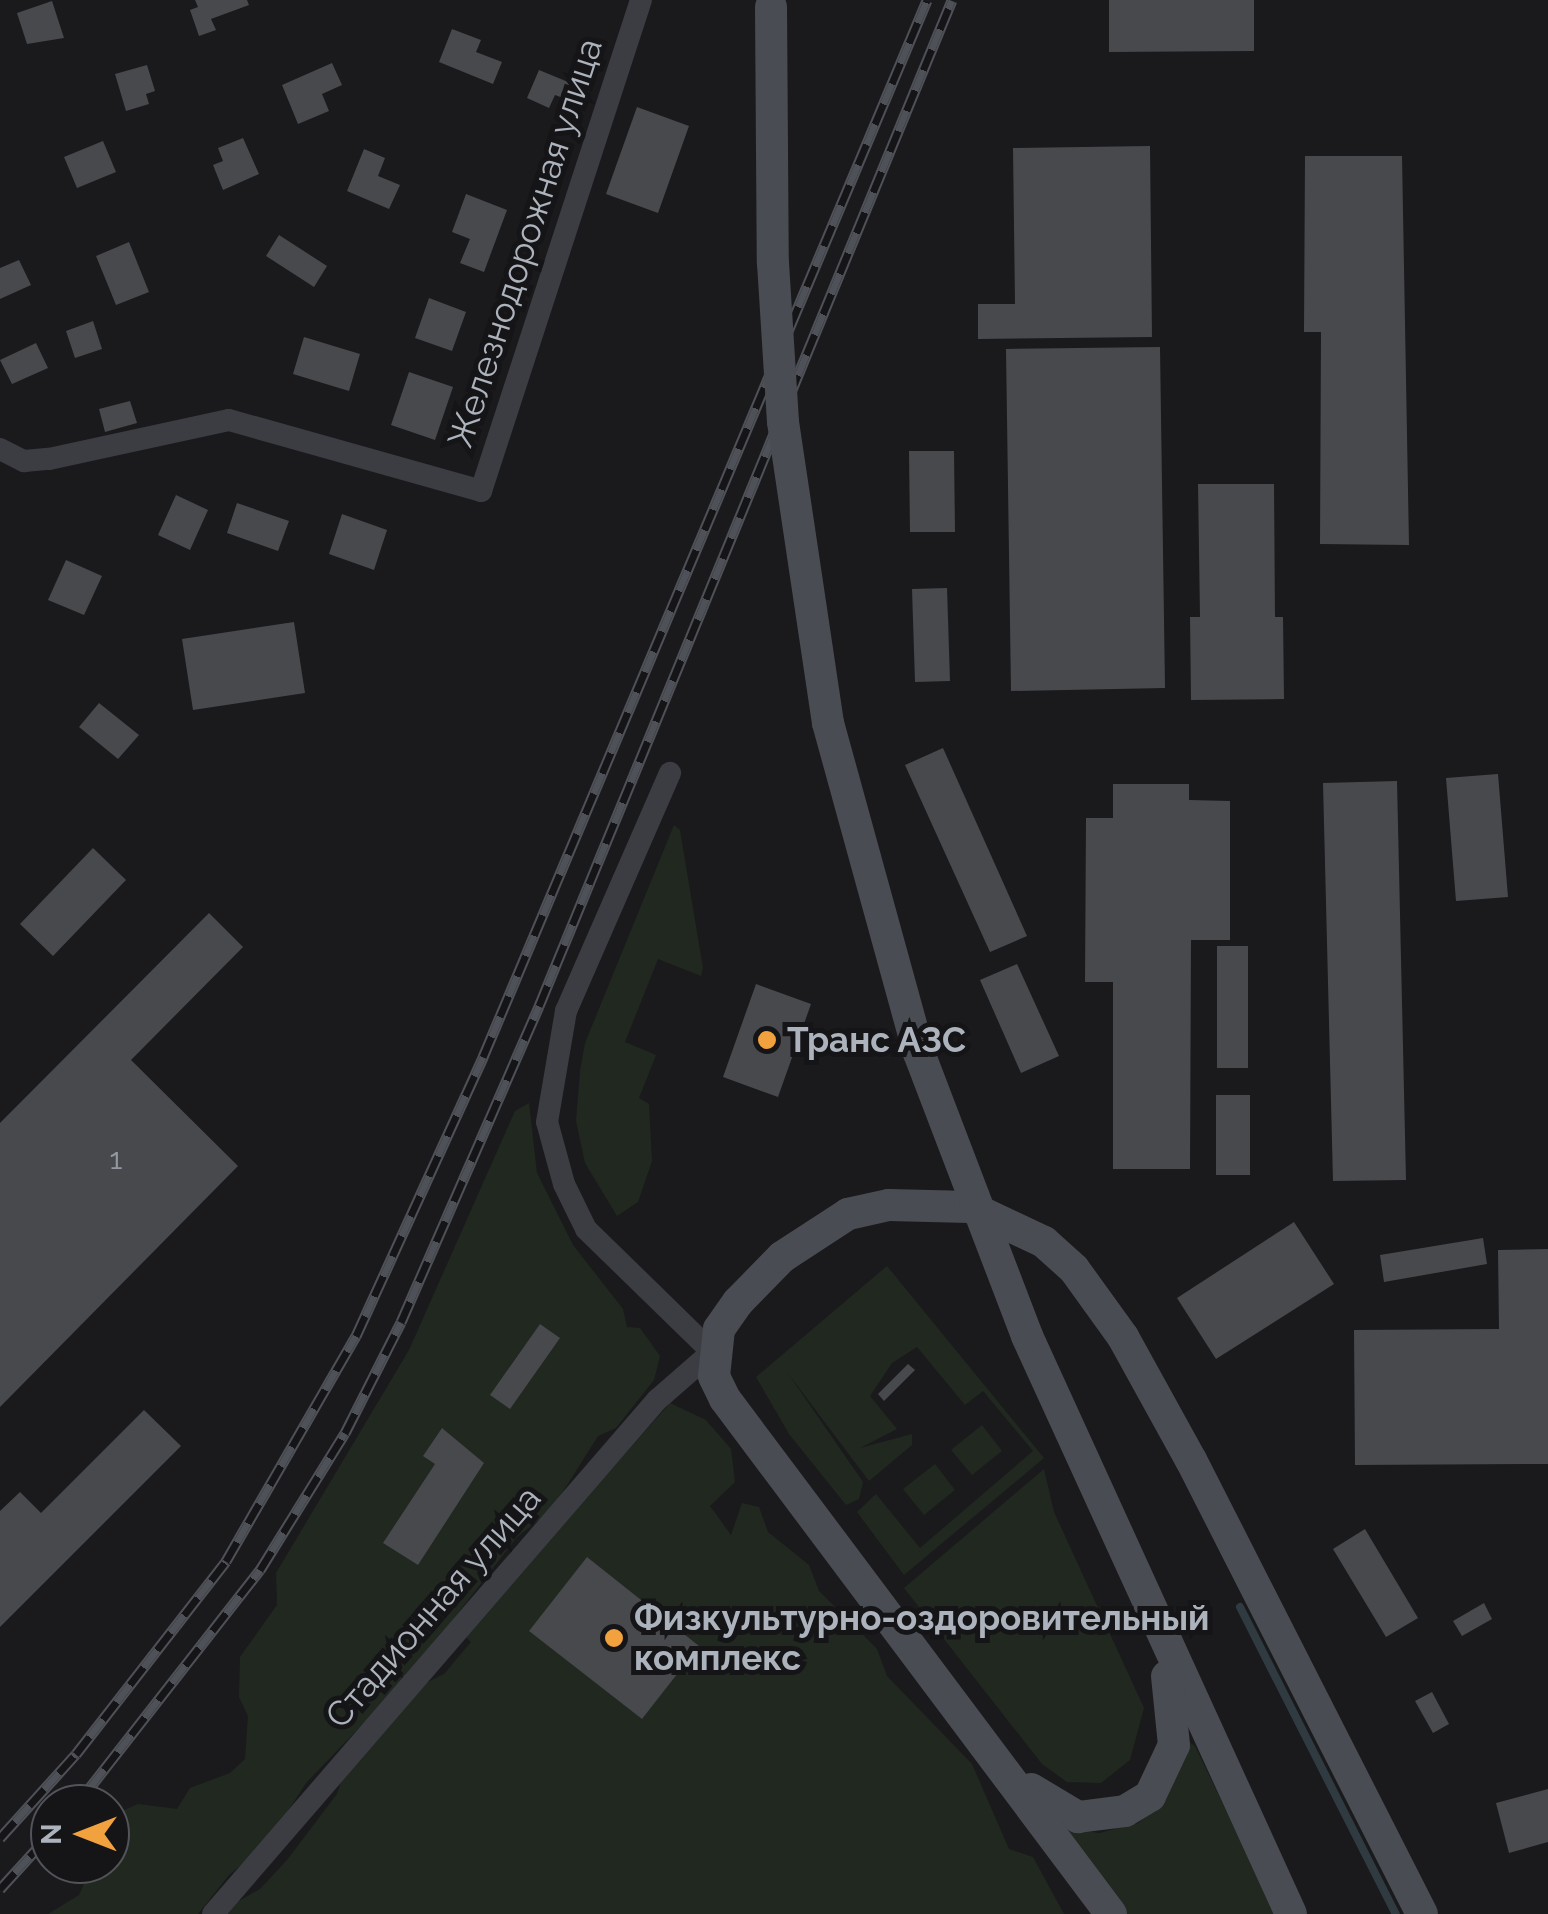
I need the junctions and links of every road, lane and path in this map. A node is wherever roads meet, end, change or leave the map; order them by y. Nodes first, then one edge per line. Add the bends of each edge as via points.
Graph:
1 (641, 0) edge
2 (771, 4) edge
3 (0, 449) edge
4 (670, 773) dead end
5 (712, 1352) junction
6 (1151, 1615) junction
7 (998, 1758) junction
8 (213, 1914) edge
9 (1110, 1914) edge
10 (1291, 1914) edge
11 (1422, 1914) edge

1 - 3 street, Железнодорожная улица via 480,490 229,420 49,458 24,461
2 - 6 street, bridge via 773,263 783,422 828,724 918,1053 1027,1336
4 - 5 street via 566,1011 547,1122 554,1156 586,1228
5 - 7 street via 724,1399
5 - 8 street, Стадионная улица via 657,1400
5 - 11 street via 719,1329 757,1280 812,1233 848,1214 889,1204 970,1207 1044,1242 1074,1269 1123,1337
6 - 7 street via 1172,1701 1174,1744 1150,1796 1107,1816 1063,1814
6 - 10 street
7 - 9 street

